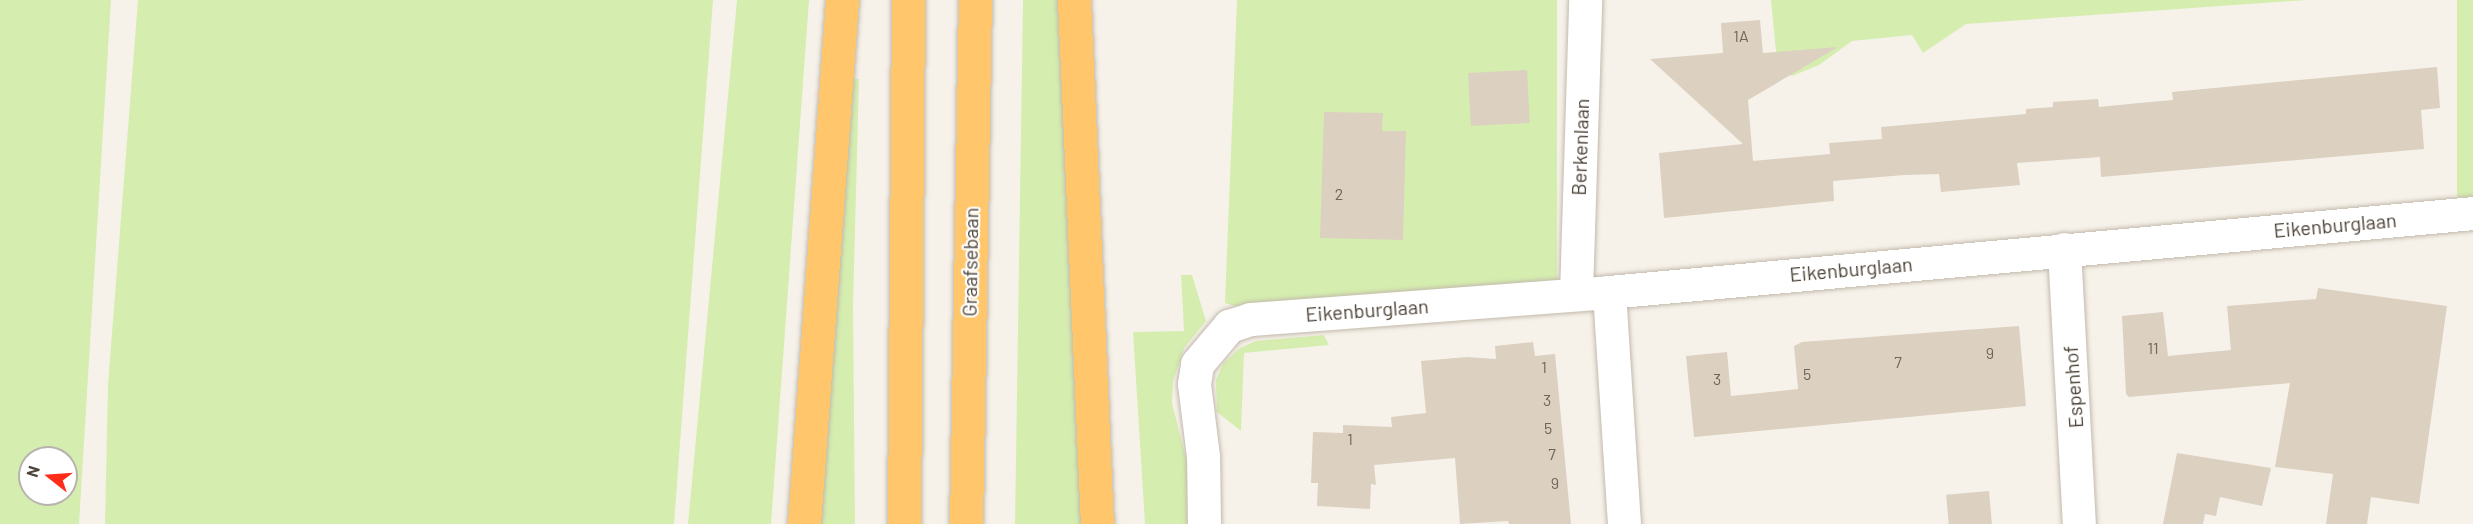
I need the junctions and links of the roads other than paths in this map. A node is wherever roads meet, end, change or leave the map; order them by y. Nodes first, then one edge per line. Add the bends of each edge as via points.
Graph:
1 (842, 0) edge
2 (908, 0) edge
3 (975, 0) edge
4 (1074, 0) edge
5 (1585, 0) edge
6 (2473, 213) edge
7 (2064, 249) junction
8 (1609, 291) junction
9 (1576, 294) junction
10 (804, 524) edge
11 (904, 524) edge
12 (966, 524) edge
13 (1097, 524) edge
14 (1204, 524) edge
15 (1624, 524) edge
16 (2079, 524) edge

1 - 10 highway
2 - 11 highway
3 - 12 highway, Graafsebaan
4 - 13 highway
5 - 9 street, Berkenlaan
6 - 7 street, Eikenburglaan
7 - 8 street, Eikenburglaan
7 - 16 street, Espenhof
8 - 9 street, Eikenburglaan
8 - 15 street
9 - 14 street, Eikenburglaan via 1251,319 1229,326 1197,364 1194,384 1203,456

